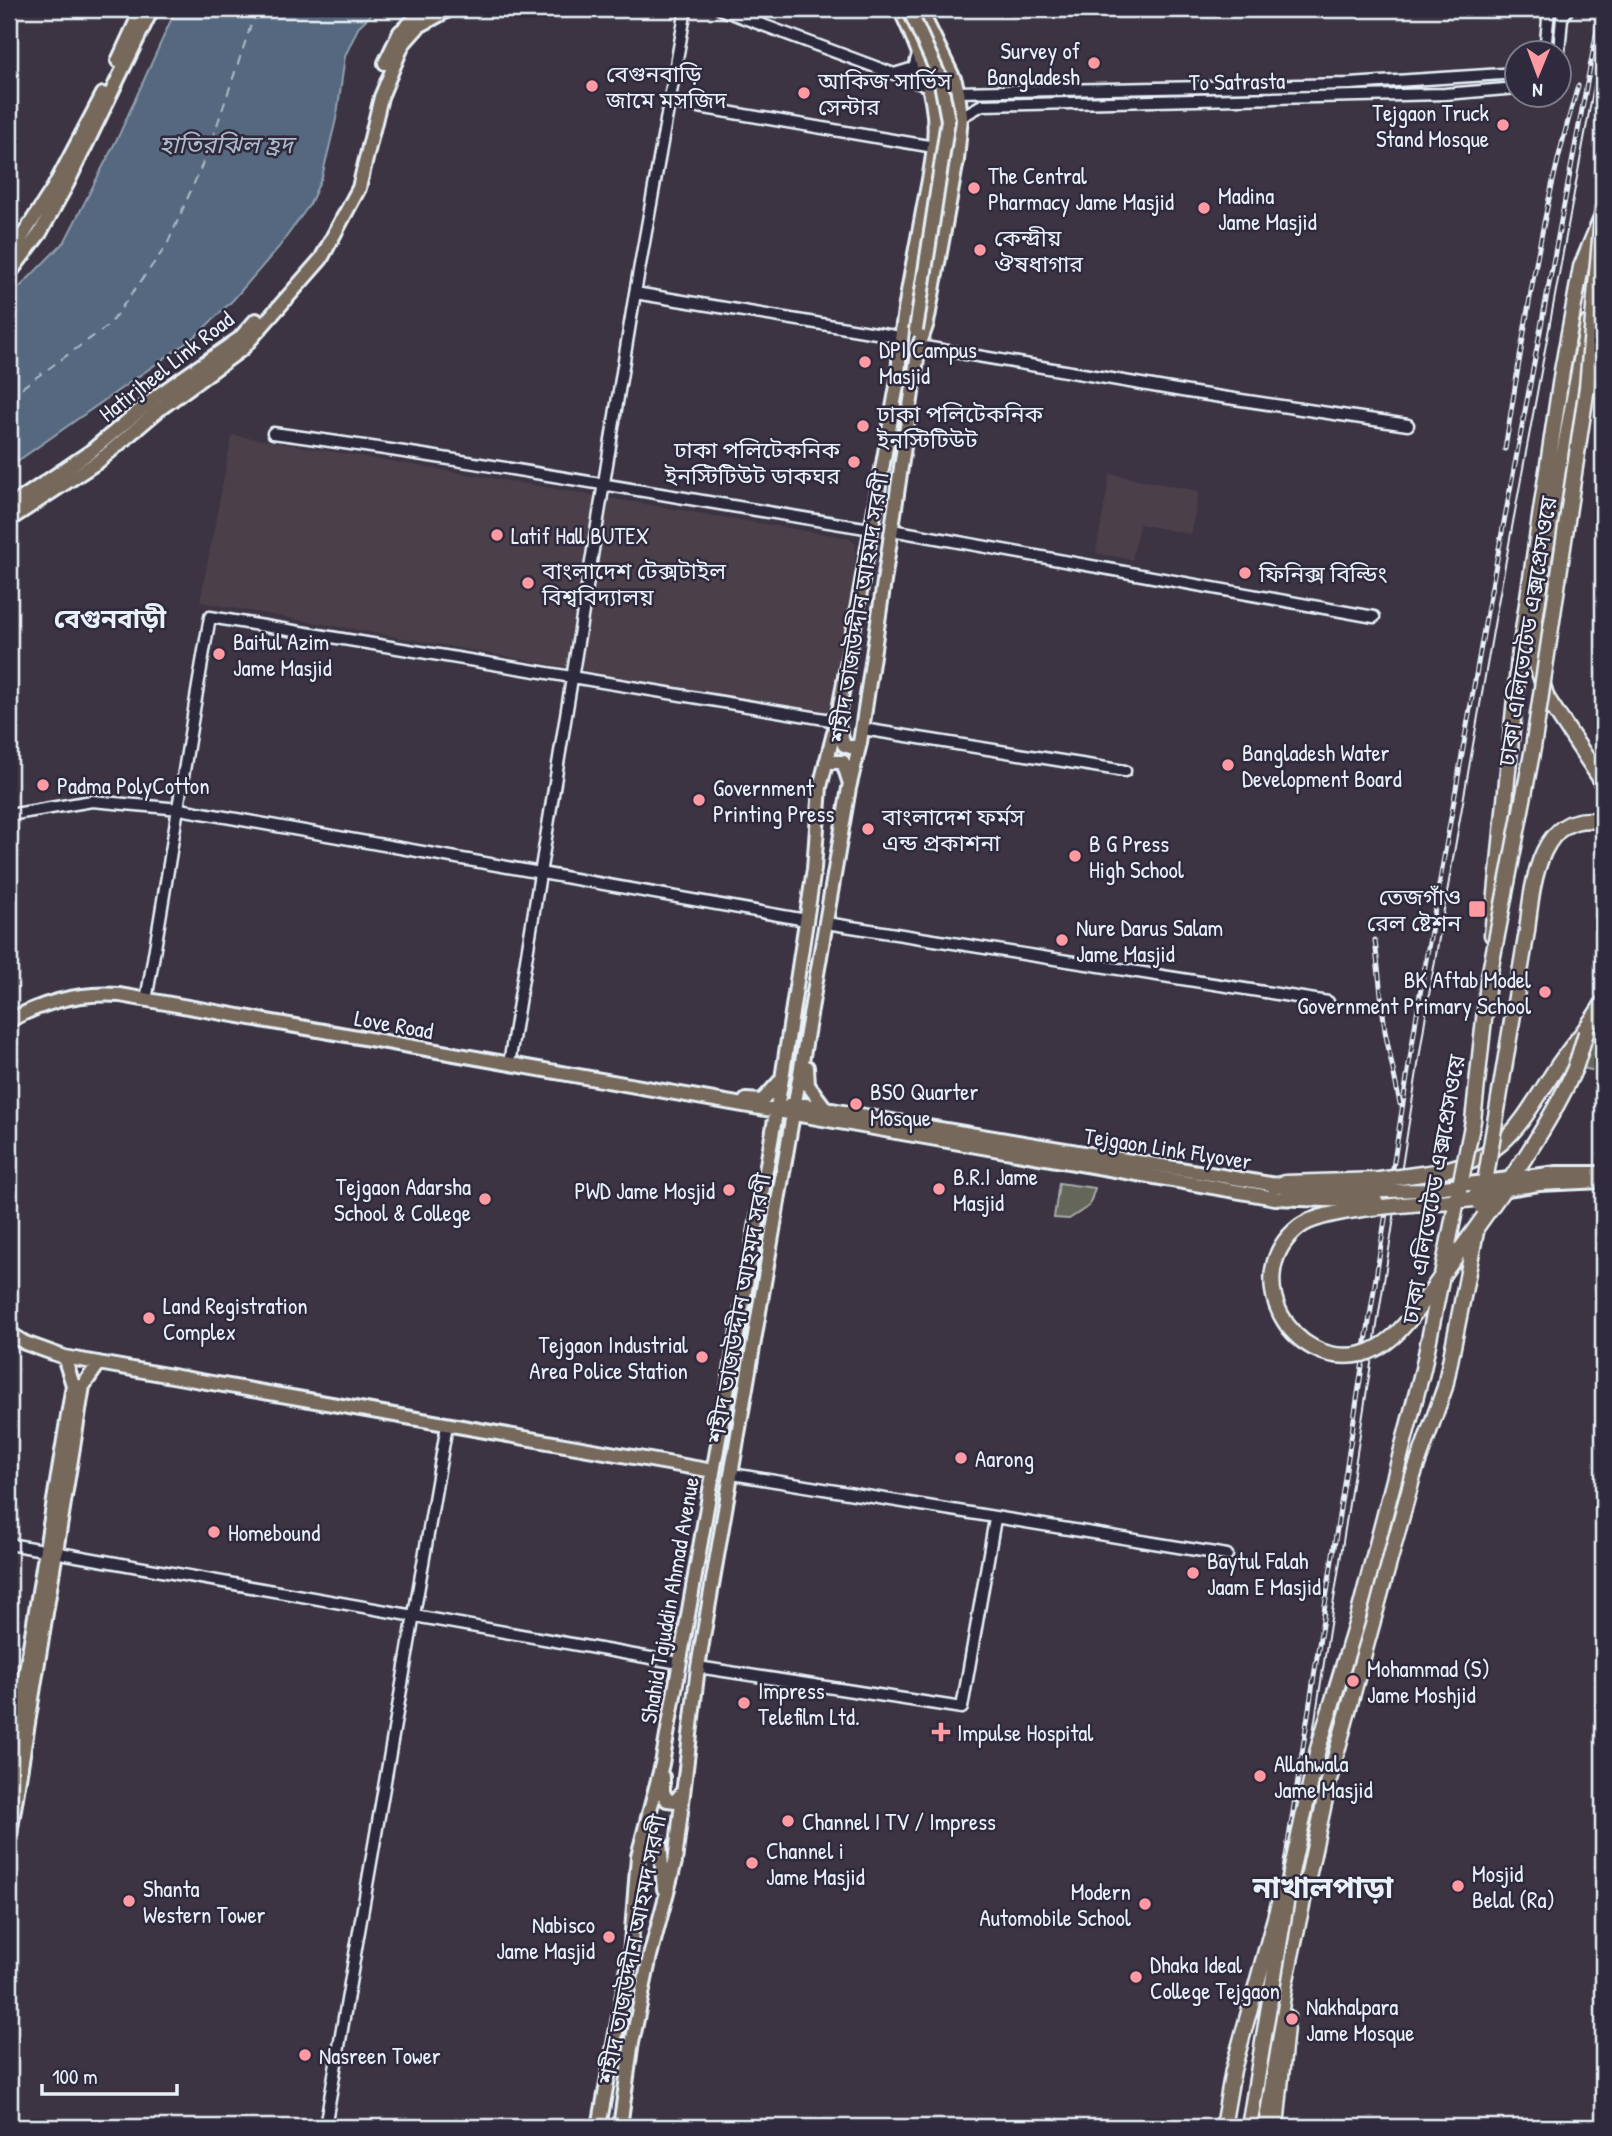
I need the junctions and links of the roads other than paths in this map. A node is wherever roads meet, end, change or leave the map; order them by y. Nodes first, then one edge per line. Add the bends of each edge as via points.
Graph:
1 (142, 9) edge
2 (152, 9) edge
3 (426, 9) edge
4 (450, 9) edge
5 (687, 9) edge
6 (720, 9) edge
7 (900, 9) edge
8 (909, 9) edge
9 (920, 9) edge
10 (1549, 9) edge
11 (1568, 9) edge
12 (1546, 38) edge
13 (1560, 38) edge
14 (918, 48) junction
15 (947, 65) junction
16 (925, 70) junction
17 (387, 71) junction
18 (890, 74) junction
19 (1504, 74) edge
20 (1444, 80) junction
21 (929, 86) junction
22 (1234, 87) junction
23 (1504, 89) edge
24 (958, 92) junction
25 (1445, 94) junction
26 (1234, 101) junction
27 (669, 102) junction
28 (933, 110) junction
29 (961, 117) junction
30 (934, 141) junction
31 (1603, 206) edge
32 (1603, 214) edge
33 (9, 257) edge
34 (9, 274) edge
35 (1597, 286) junction
36 (635, 293) junction
37 (900, 337) junction
38 (919, 346) junction
39 (1409, 425) dead end
40 (273, 433) dead end
41 (605, 487) junction
42 (9, 508) edge
43 (9, 520) edge
44 (871, 529) junction
45 (892, 530) junction
46 (1374, 617) dead end
47 (573, 678) junction
48 (837, 721) junction
49 (863, 729) junction
50 (860, 743) junction
51 (827, 762) junction
52 (1125, 771) dead end
53 (1603, 783) edge
54 (849, 788) junction
55 (180, 809) junction
56 (9, 815) edge
57 (1603, 822) edge
58 (541, 874) junction
59 (806, 920) junction
60 (826, 923) junction
61 (1488, 982) junction
62 (146, 1000) junction
63 (1328, 1002) dead end
64 (1603, 1003) edge
65 (809, 1019) junction
66 (9, 1021) edge
67 (1586, 1033) junction
68 (509, 1064) junction
69 (782, 1079) junction
70 (677, 1095) junction
71 (794, 1110) junction
72 (776, 1112) junction
73 (828, 1115) junction
74 (897, 1127) junction
75 (790, 1134) junction
76 (1603, 1172) edge
77 (1603, 1181) edge
78 (1274, 1186) junction
79 (1512, 1189) junction
80 (752, 1245) junction
81 (770, 1248) junction
82 (9, 1333) edge
83 (64, 1357) junction
84 (99, 1363) junction
85 (78, 1386) junction
86 (447, 1425) junction
87 (713, 1471) junction
88 (732, 1474) junction
89 (995, 1518) junction
90 (9, 1544) edge
91 (50, 1553) junction
92 (1227, 1555) dead end
93 (415, 1616) junction
94 (679, 1663) junction
95 (698, 1667) junction
96 (662, 1764) junction
97 (9, 1774) edge
98 (684, 1791) junction
99 (9, 1840) edge
100 (642, 1844) junction
101 (1291, 1873) junction
102 (665, 1899) junction
103 (1284, 1984) junction
104 (325, 2127) edge
105 (599, 2127) edge
106 (620, 2127) edge
107 (1223, 2127) edge
108 (1249, 2127) edge
109 (1262, 2127) edge
110 (1276, 2127) edge

1 - 33 main road via 54,187
2 - 34 main road via 67,184 40,233
3 - 17 main road, Hatirjheel Link Road via 400,32
4 - 17 main road, Hatirjheel Link Road via 407,37
5 - 27 street
6 - 18 street
7 - 14 main road
8 - 38 main road, bridge via 940,78 948,120 916,330
9 - 15 main road
10 - 12 street
11 - 13 street
14 - 16 main road
14 - 18 street via 914,68
15 - 16 main road
15 - 24 main road
16 - 21 main road
17 - 42 main road, Hatirjheel Link Road via 357,178 321,251 239,339
17 - 43 main road, Hatirjheel Link Road via 363,176 327,252 242,349 99,461
18 - 21 street
19 - 20 street
20 - 22 street
20 - 25 street
21 - 24 main road
21 - 28 main road, শহীদ তাজউদ্দীন আহমদ সরণী
22 - 24 street
22 - 26 street
23 - 25 street, To Satrasta
24 - 28 main road via 940,96
24 - 29 main road, শহীদ তাজউদ্দীন আহমদ সরণী
25 - 26 street, To Satrasta
26 - 29 street, To Satrasta via 982,105
27 - 30 street via 913,144
27 - 36 street
28 - 30 main road, শহীদ তাজউদ্দীন আহমদ সরণী
29 - 30 main road
29 - 38 main road, শহীদ তাজউদ্দীন আহমদ সরণী via 957,160
30 - 37 main road, শহীদ তাজউদ্দীন আহমদ সরণী
31 - 35 highway, ঢাকা এলিভেটেড এক্সপ্রেসওয়ে, bridge
32 - 61 highway, bridge via 1581,267 1519,657
35 - 53 highway, bridge via 1570,407 1533,639 1534,664 1547,698
35 - 61 highway, ঢাকা এলিভেটেড এক্সপ্রেসওয়ে, bridge via 1587,387 1534,748
36 - 37 street
36 - 41 street
37 - 44 main road, শহীদ তাজউদ্দীন আহমদ সরণী via 898,380
38 - 39 street
38 - 45 main road, শহীদ তাজউদ্দীন আহমদ সরণী
40 - 41 street via 430,454
41 - 44 street
41 - 47 street
44 - 48 main road, শহীদ তাজউদ্দীন আহমদ সরণী
45 - 46 street
45 - 49 main road, শহীদ তাজউদ্দীন আহমদ সরণী
47 - 48 street
47 - 55 street via 210,617 181,773
47 - 58 street
48 - 50 main road via 844,745 854,748
48 - 51 main road, শহীদ তাজউদ্দীন আহমদ সরণী
49 - 50 main road, শহীদ তাজউদ্দীন আহমদ সরণী
49 - 52 street
50 - 54 main road, শহীদ তাজউদ্দীন আহমদ সরণী
51 - 54 main road via 843,762
51 - 59 main road, শহীদ তাজউদ্দীন আহমদ সরণী via 820,788
54 - 60 main road, শহীদ তাজউদ্দীন আহমদ সরণী
55 - 56 street via 92,801
55 - 58 street
55 - 62 street
57 - 103 highway, bridge via 1576,823 1545,846 1532,886 1511,1041 1452,1360 1432,1430 1409,1487 1339,1742
58 - 59 street
58 - 68 street
59 - 69 main road, শহীদ তাজউদ্দীন আহমদ সরণী
60 - 63 street
60 - 65 main road, শহীদ তাজউদ্দীন আহমদ সরণী
61 - 101 highway, ঢাকা এলিভেটেড এক্সপ্রেসওয়ে, bridge via 1473,1121 1426,1356 1357,1621 1318,1749
62 - 66 main road, Love Road via 85,993 36,1007
62 - 68 main road, Love Road
64 - 67 highway
65 - 71 main road, শহীদ তাজউদ্দীন আহমদ সরণী
65 - 73 main road via 814,1029 808,1085
67 - 78 highway, bridge via 1563,1058 1522,1124 1492,1152 1474,1161 1444,1171 1379,1180
67 - 79 highway, bridge via 1574,1070 1518,1168 1503,1191 1495,1202 1422,1303 1394,1335 1363,1353 1335,1355 1308,1346 1283,1322 1273,1300 1273,1268 1290,1236 1311,1220 1345,1212 1481,1198 1496,1194 1504,1191
68 - 70 main road, Love Road
69 - 70 main road via 758,1102 700,1091
69 - 72 main road, Shahid Tajuddin Ahmad Avenue
70 - 72 main road, Love Road
71 - 72 main road
71 - 73 main road, Tejgaon Link Flyover
71 - 75 main road, শহীদ তাজউদ্দীন আহমদ সরণী
72 - 80 main road, Shahid Tajuddin Ahmad Avenue
73 - 74 main road, Tejgaon Link Flyover
73 - 75 main road
74 - 78 main road, Tejgaon Link Flyover, bridge
74 - 79 main road, Tejgaon Link Flyover, bridge via 1131,1174 1307,1201 1420,1200
75 - 81 main road, শহীদ তাজউদ্দীন আহমদ সরণী
76 - 78 main road, Tejgaon Link Flyover, bridge via 1370,1194
77 - 79 main road, Tejgaon Link Flyover, bridge
80 - 81 main road
80 - 87 main road, Shahid Tajuddin Ahmad Avenue
81 - 88 main road, শহীদ তাজউদ্দীন আহমদ সরণী
82 - 83 main road
83 - 84 main road
83 - 85 main road
84 - 85 main road
84 - 86 main road
85 - 91 main road
86 - 87 main road
86 - 93 street
87 - 94 main road, Shahid Tajuddin Ahmad Avenue
88 - 89 street
88 - 95 main road, শহীদ তাজউদ্দীন আহমদ সরণী
89 - 92 street
89 - 95 street via 962,1708
90 - 91 street
91 - 93 street
91 - 97 main road
91 - 99 main road
93 - 94 street
93 - 104 street
94 - 96 main road, Shahid Tajuddin Ahmad Avenue
95 - 98 main road, শহীদ তাজউদ্দীন আহমদ সরণী
96 - 98 main road via 664,1797 676,1801
96 - 100 main road, Shahid Tajuddin Ahmad Avenue
98 - 102 main road, শহীদ তাজউদ্দীন আহমদ সরণী via 676,1861
100 - 102 main road via 651,1839 660,1843
100 - 105 main road, Shahid Tajuddin Ahmad Avenue via 630,1956
101 - 107 highway, bridge via 1267,1937
101 - 108 highway, ঢাকা এলিভেটেড এক্সপ্রেসওয়ে, bridge
102 - 106 main road, শহীদ তাজউদ্দীন আহমদ সরণী via 631,2048
103 - 109 highway
103 - 110 highway via 1286,2044

